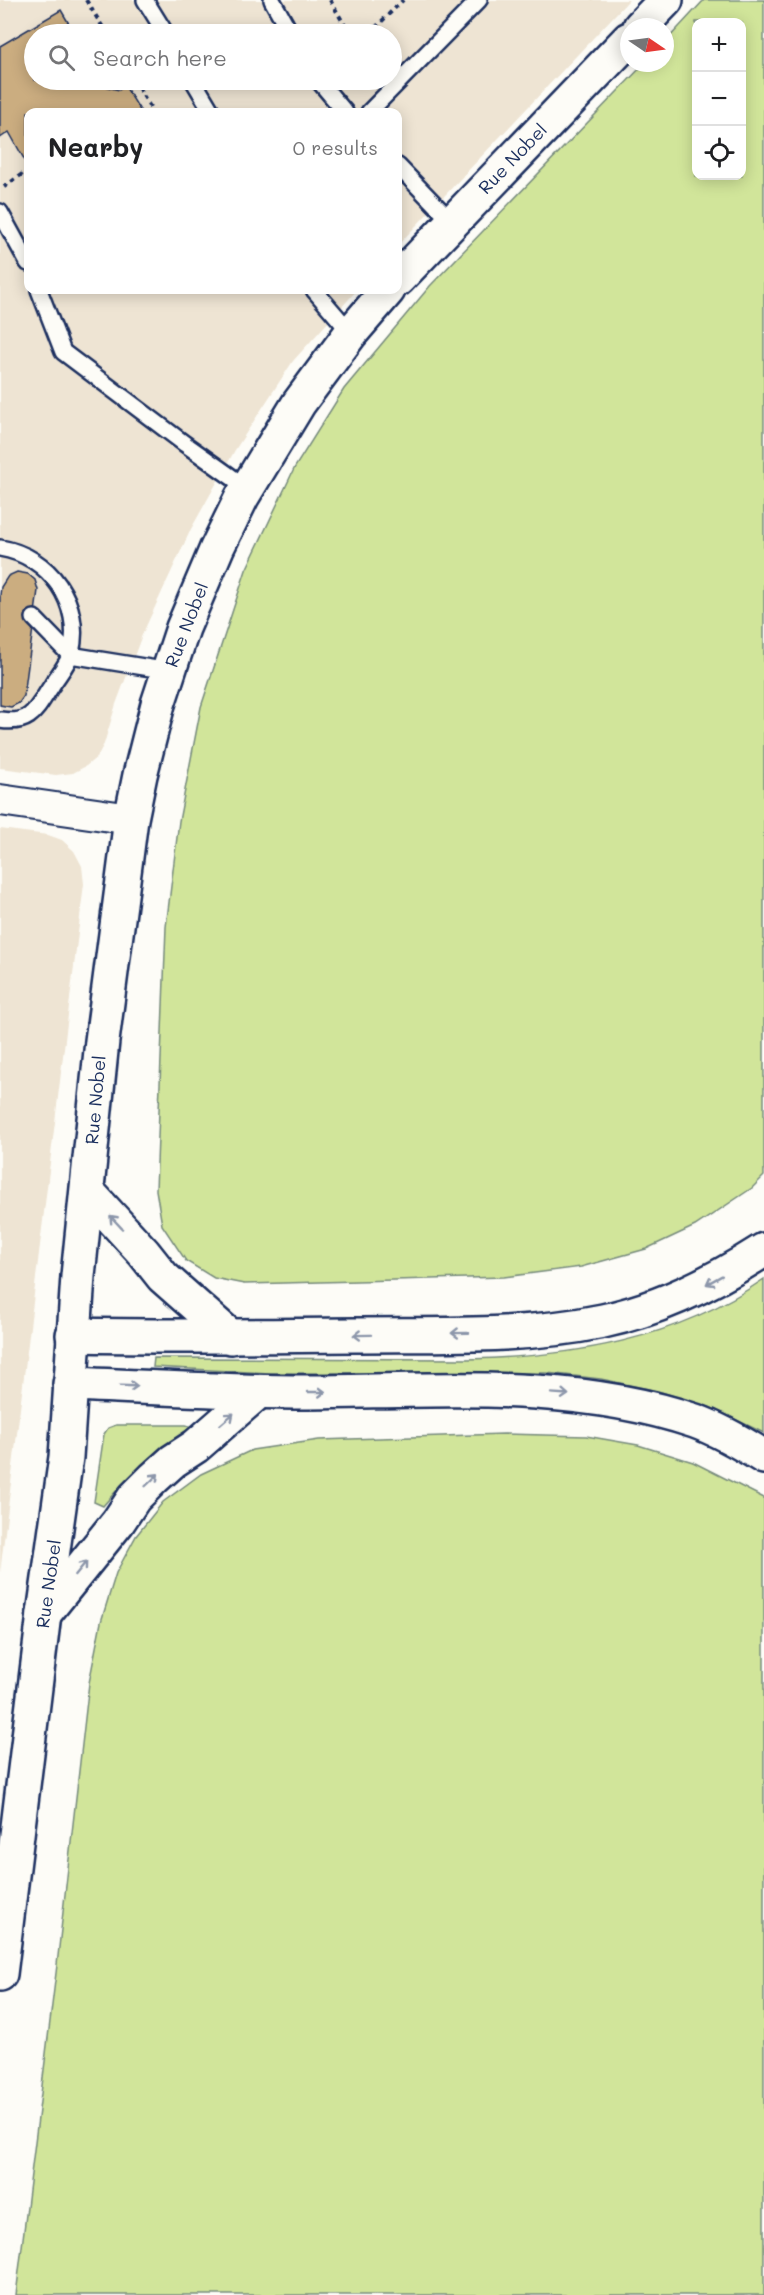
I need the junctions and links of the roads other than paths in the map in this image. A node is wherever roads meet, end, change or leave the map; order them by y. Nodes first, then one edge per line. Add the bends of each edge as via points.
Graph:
1 (146, 0) edge
2 (272, 0) edge
3 (479, 0) edge
4 (666, 0) edge
5 (649, 18) edge
6 (160, 24) edge
7 (285, 24) edge
8 (620, 48) edge
9 (402, 78) edge
10 (199, 90) edge
11 (326, 90) edge
12 (391, 90) edge
13 (210, 108) edge
14 (342, 108) edge
15 (373, 108) edge
16 (402, 170) edge
17 (0, 212) edge
18 (452, 222) junction
19 (24, 256) edge
20 (402, 275) edge
21 (41, 294) edge
22 (317, 294) edge
23 (385, 294) edge
24 (351, 333) junction
25 (247, 488) junction
26 (0, 548) edge
27 (34, 618) dead end
28 (70, 655) junction
29 (169, 671) junction
30 (0, 720) edge
31 (0, 800) edge
32 (131, 819) junction
33 (88, 1192) junction
34 (764, 1250) edge
35 (73, 1335) junction
36 (231, 1336) junction
37 (70, 1383) junction
38 (258, 1392) junction
39 (764, 1457) edge
40 (44, 1614) junction
41 (0, 1974) edge

1 - 6 lane
2 - 7 lane
3 - 9 lane
4 - 5 main road
8 - 18 main road, Rue Nobel
10 - 13 lane
11 - 14 lane
12 - 15 lane
16 - 18 lane
17 - 19 lane
18 - 20 main road, Rue Nobel
21 - 25 lane via 63,352
22 - 24 lane
23 - 24 main road, Rue Nobel
24 - 25 main road, Rue Nobel via 299,403
25 - 29 main road, Rue Nobel via 217,548
26 - 28 lane via 10,549 51,572 64,591 74,617
27 - 28 lane
28 - 29 lane
28 - 30 lane via 34,713 15,722
29 - 32 main road, Rue Nobel
31 - 32 street
32 - 33 main road, Rue Nobel via 102,1041
33 - 35 main road, Rue Nobel
36 -> 33 main road via 163,1277
34 -> 36 main road via 703,1286 605,1321 499,1333
35 - 36 main road
35 - 37 main road, Rue Nobel
37 -> 38 main road
37 - 40 main road, Rue Nobel via 66,1457
38 -> 39 main road via 562,1394 654,1409 697,1422
40 -> 38 main road via 134,1498
40 - 41 main road, Rue Nobel

